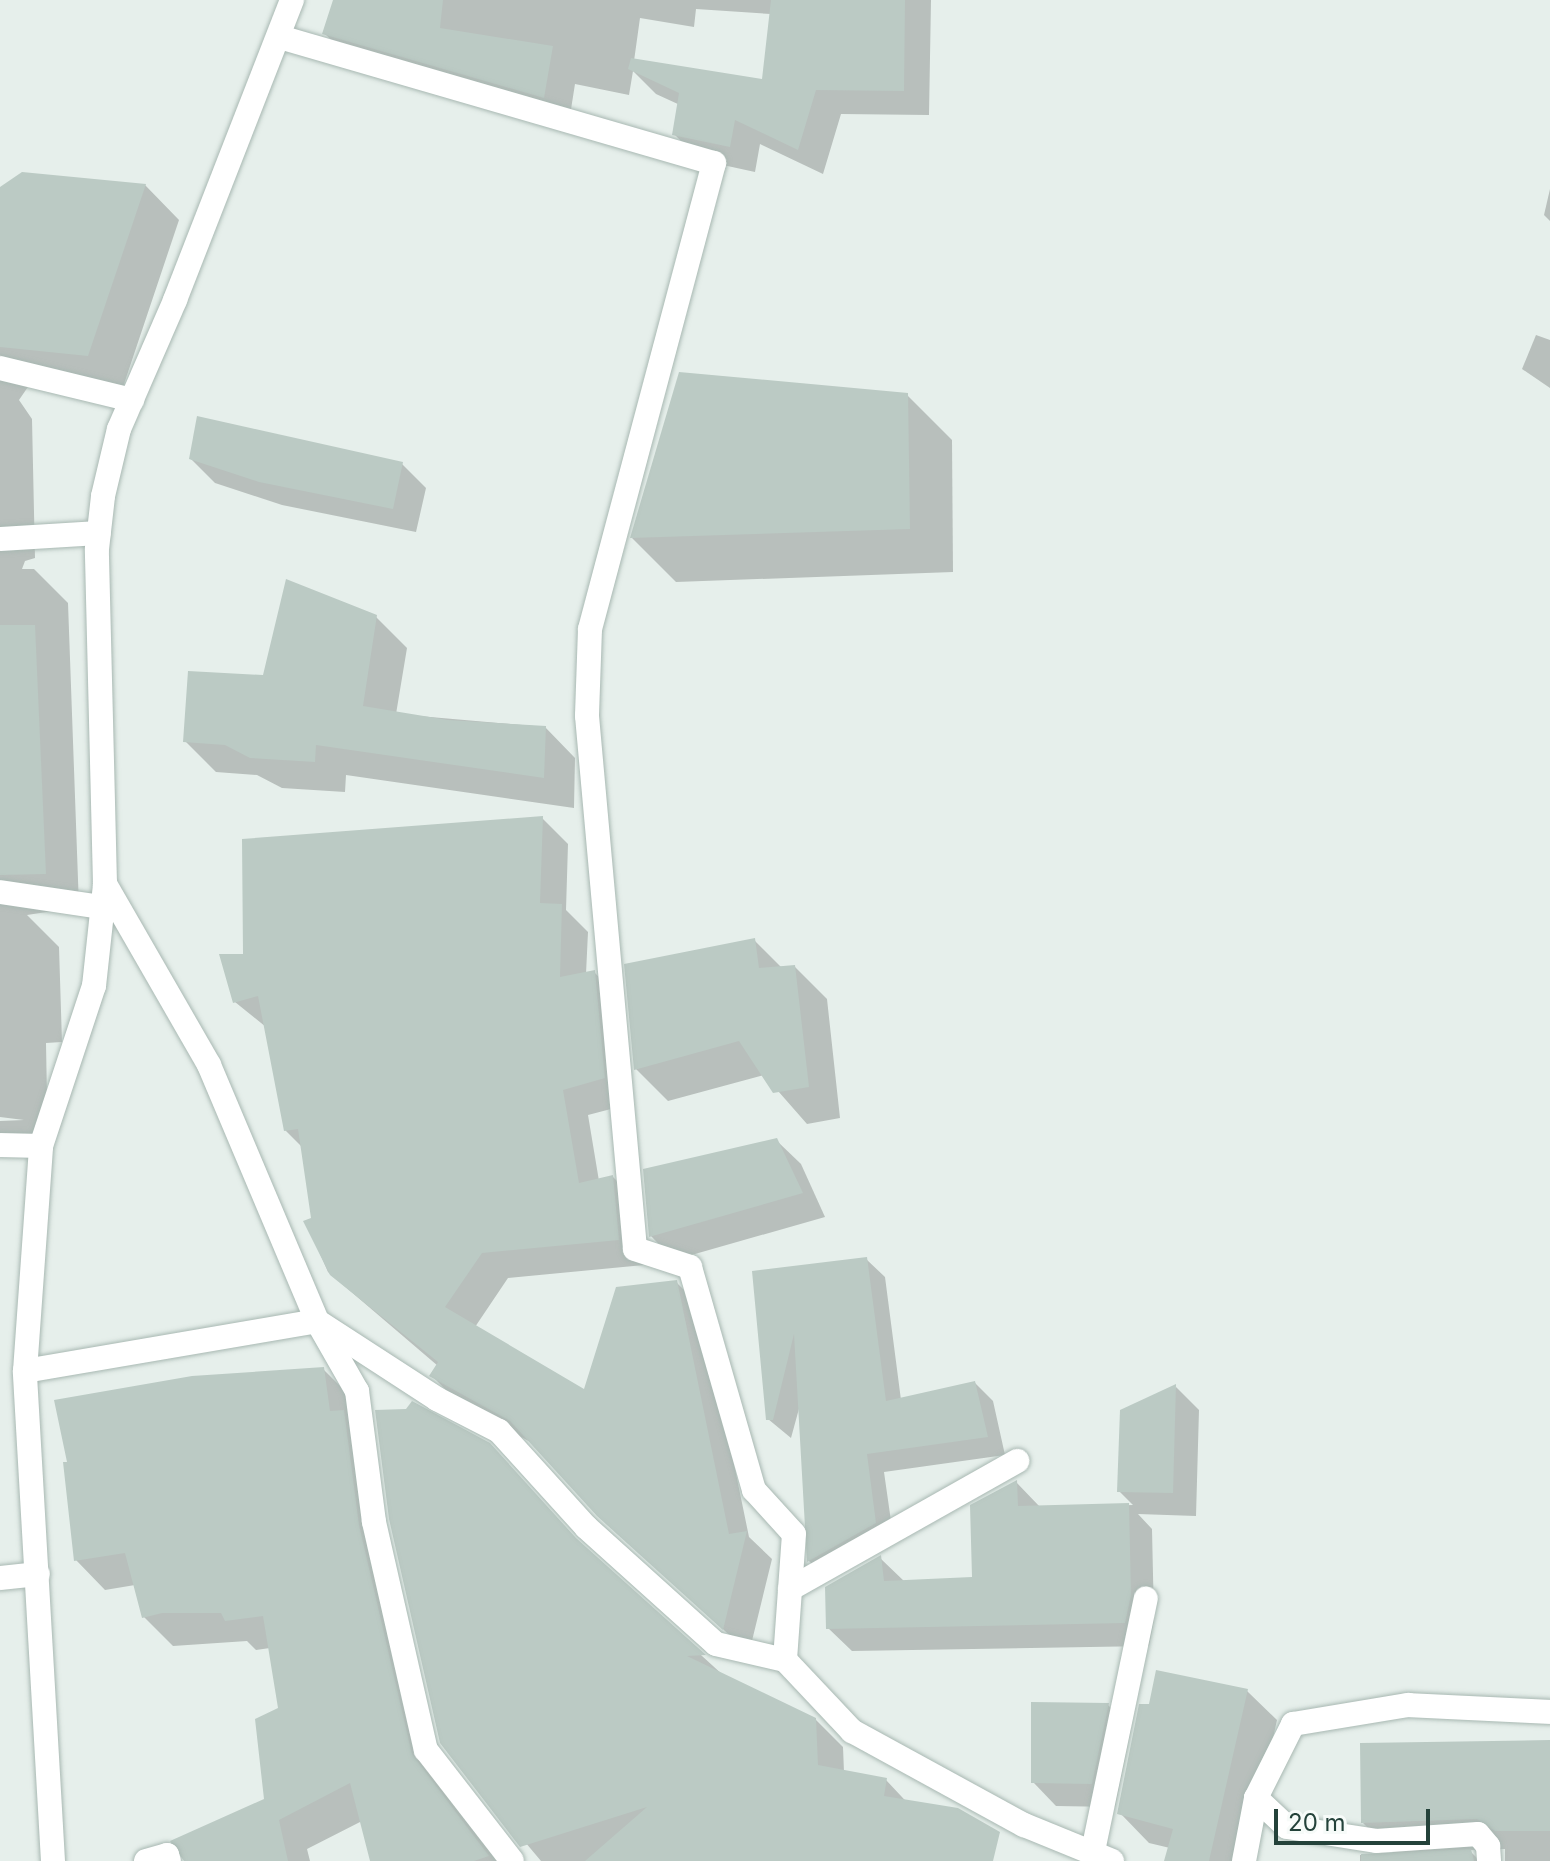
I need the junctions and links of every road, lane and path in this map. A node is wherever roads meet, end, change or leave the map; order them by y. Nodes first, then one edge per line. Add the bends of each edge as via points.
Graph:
1 (292, 0) edge
2 (280, 37) junction
3 (0, 368) edge
4 (132, 400) junction
5 (99, 533) junction
6 (0, 539) edge
7 (0, 892) edge
8 (104, 896) junction
9 (0, 1145) edge
10 (41, 1146) junction
11 (317, 1321) junction
12 (25, 1371) junction
13 (1017, 1461) dead end
14 (38, 1574) junction
15 (0, 1578) edge
16 (790, 1589) junction
17 (1146, 1598) dead end
18 (785, 1660) junction
19 (1550, 1712) edge
20 (1256, 1798) junction
21 (1102, 1856) edge
22 (53, 1861) edge
23 (146, 1861) edge
24 (169, 1861) edge
25 (512, 1861) edge
26 (1244, 1861) edge
27 (1489, 1861) edge

1 - 2 street
2 - 4 street
2 - 16 street via 714,163 590,629 587,716 635,1249 690,1267 754,1490 794,1534
3 - 4 street
4 - 5 street via 119,429
5 - 6 street
5 - 8 street
7 - 8 street
8 - 10 street via 94,986
8 - 11 street via 209,1065
9 - 10 street
10 - 12 street
11 - 12 street
11 - 18 street via 437,1399 499,1431 586,1527 716,1644
11 - 25 street via 357,1391 374,1522 426,1750
12 - 14 street
13 - 16 street
14 - 15 street
14 - 22 street
16 - 18 street
17 - 21 street
18 - 21 street via 852,1731 1024,1825
19 - 20 street via 1408,1705 1293,1724
20 - 26 street
20 - 27 street via 1287,1827 1376,1841 1478,1834 1488,1846
23 - 24 street via 167,1855

